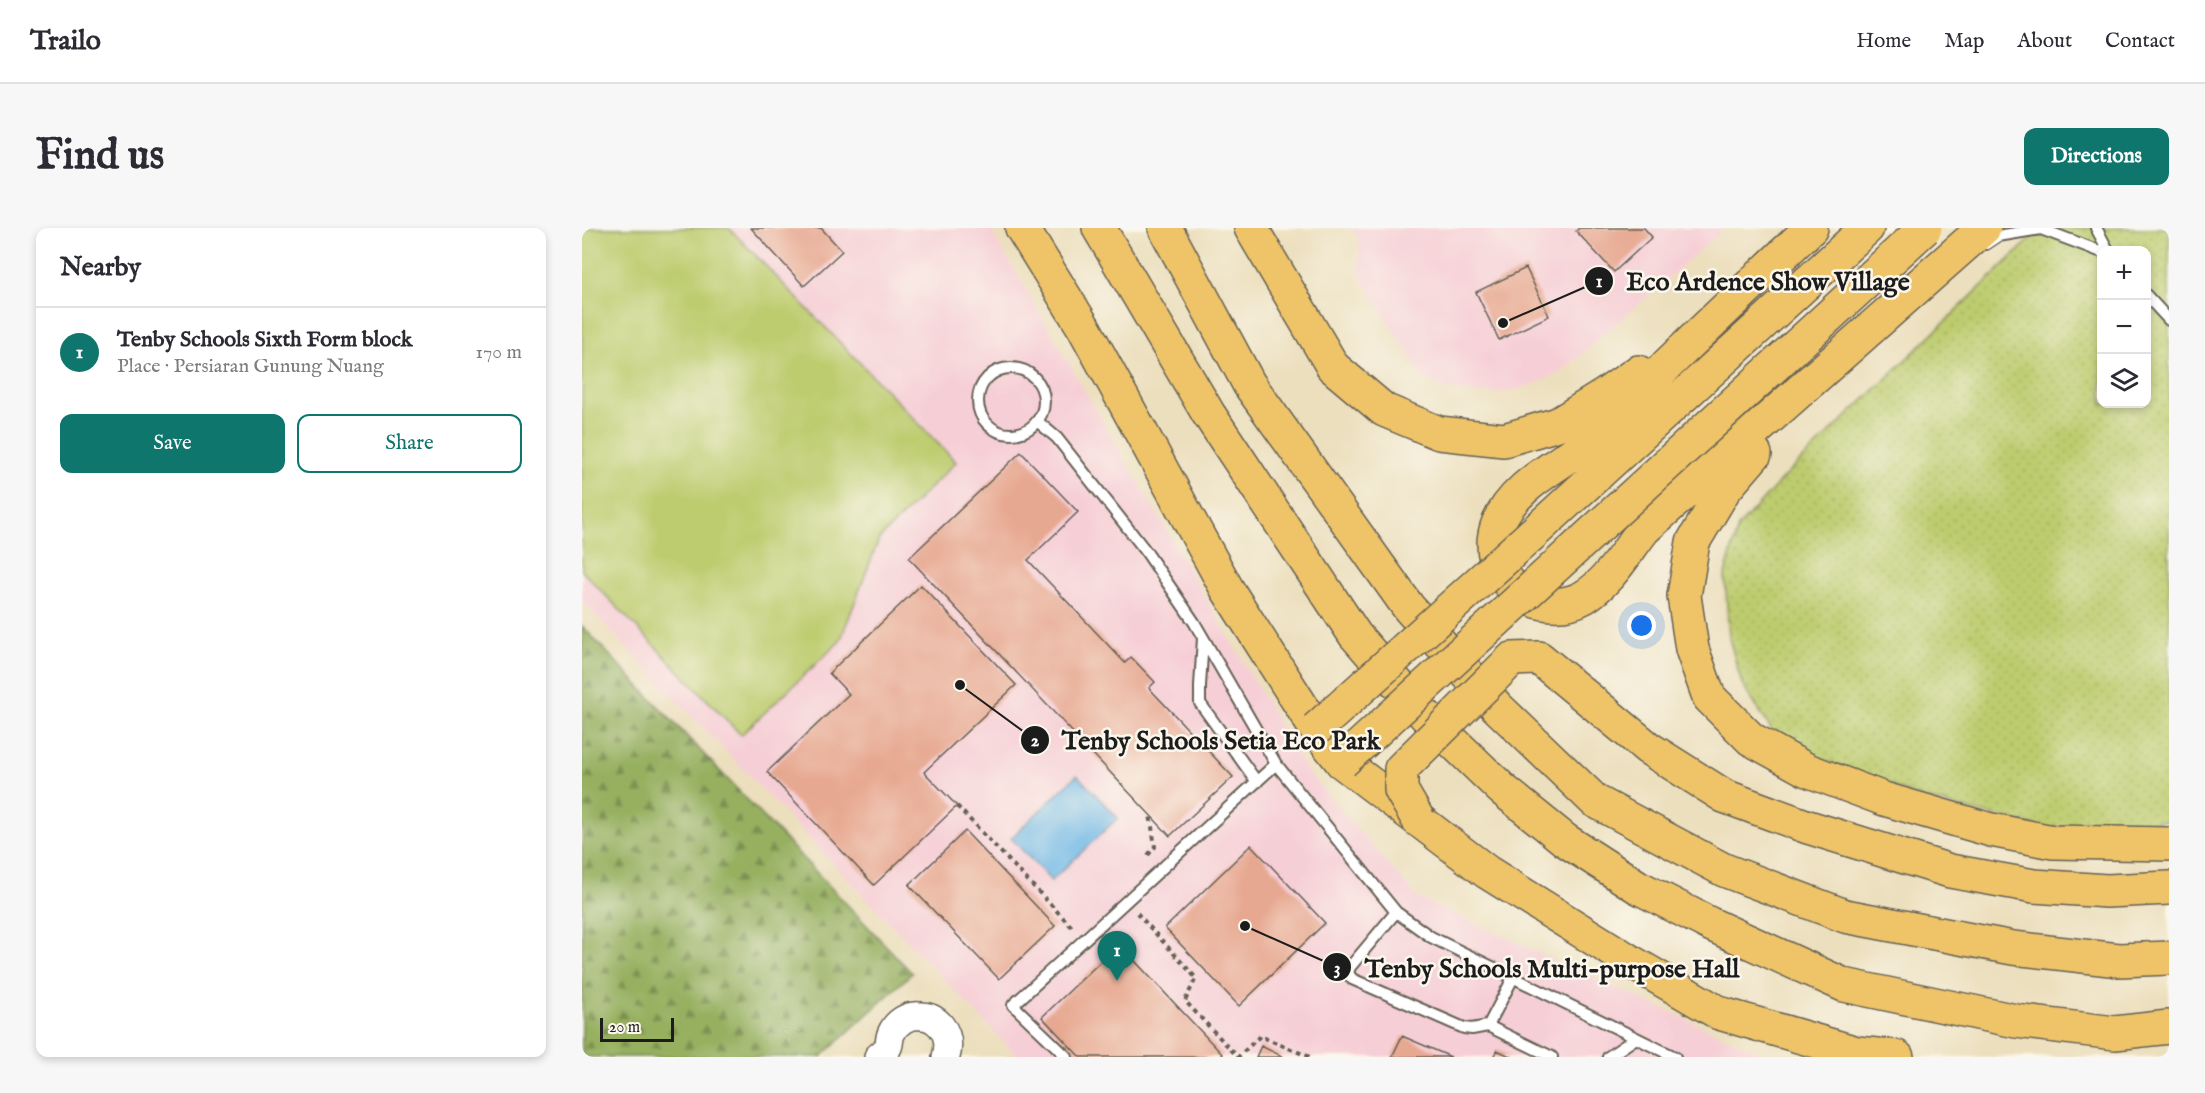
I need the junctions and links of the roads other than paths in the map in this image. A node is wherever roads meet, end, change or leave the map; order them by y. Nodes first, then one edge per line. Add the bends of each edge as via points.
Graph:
1 (1022, 228) edge
2 (1099, 228) edge
3 (1165, 228) edge
4 (1251, 228) edge
5 (1811, 228) edge
6 (1867, 228) edge
7 (1924, 228) edge
8 (2096, 228) edge
9 (1978, 243) edge
10 (2106, 246) edge
11 (2097, 250) edge
12 (2151, 300) edge
13 (1722, 312) junction
14 (2169, 320) edge
15 (1859, 340) junction
16 (1037, 421) junction
17 (1203, 638) junction
18 (1316, 729) junction
19 (1342, 762) junction
20 (1276, 765) junction
21 (1257, 782) junction
22 (1419, 820) junction
23 (2169, 844) edge
24 (2169, 888) edge
25 (1396, 912) junction
26 (2169, 958) edge
27 (1513, 978) junction
28 (1488, 1026) junction
29 (2169, 1027) edge
30 (1636, 1038) junction
31 (878, 1057) edge
32 (946, 1057) edge
33 (1067, 1057) edge
34 (1552, 1057) edge
35 (1608, 1057) edge
36 (1675, 1057) edge
37 (1897, 1057) edge

1 - 18 highway via 1084,328 1227,589
2 - 29 highway via 1208,413 1355,634 1424,714 1502,789 1565,840 1638,887 1844,985 2016,1021 2115,1033
3 - 26 highway via 1249,384 1410,608 1497,707 1595,801 1724,870 1845,916 2013,948 2119,960
4 - 13 highway via 1333,367 1384,410 1439,433 1504,440 1558,424
5 - 13 highway
6 - 18 highway, bridge
7 - 19 highway, bridge
8 - 10 lane
9 - 11 lane via 2042,229
9 - 15 highway
12 - 14 lane
13 - 15 highway via 1591,440 1511,502 1498,524 1494,559 1526,598 1558,605 1570,603 1604,582 1644,529
15 - 23 highway via 1724,490 1693,542 1684,596 1692,649 1709,697 1751,739 1807,770 1884,799 1991,830 2054,843
16 - 16 lane via 1019,433 998,432 988,426 978,406 981,385 988,376 1008,367 1029,373 1037,380 1044,400
16 - 17 lane via 1057,438 1145,550
17 - 20 lane
17 - 21 lane via 1200,703
18 - 19 highway
19 - 22 highway, bridge
20 - 21 lane
20 - 25 lane
21 - 33 lane via 1012,1005
22 - 24 highway, bridge via 1401,790 1401,769 1512,659 1539,658 1648,748 1724,796 1808,827 1950,871 2034,886 2107,891
22 - 37 highway via 1487,872 1719,1013 1857,1053
25 - 27 lane via 1431,937
25 - 28 lane via 1350,968 1348,974 1352,979 1464,1028
27 - 28 lane
27 - 30 lane
28 - 34 lane
30 - 35 lane
30 - 36 lane
31 - 32 street via 888,1047 897,1024 916,1015 927,1016 943,1028

